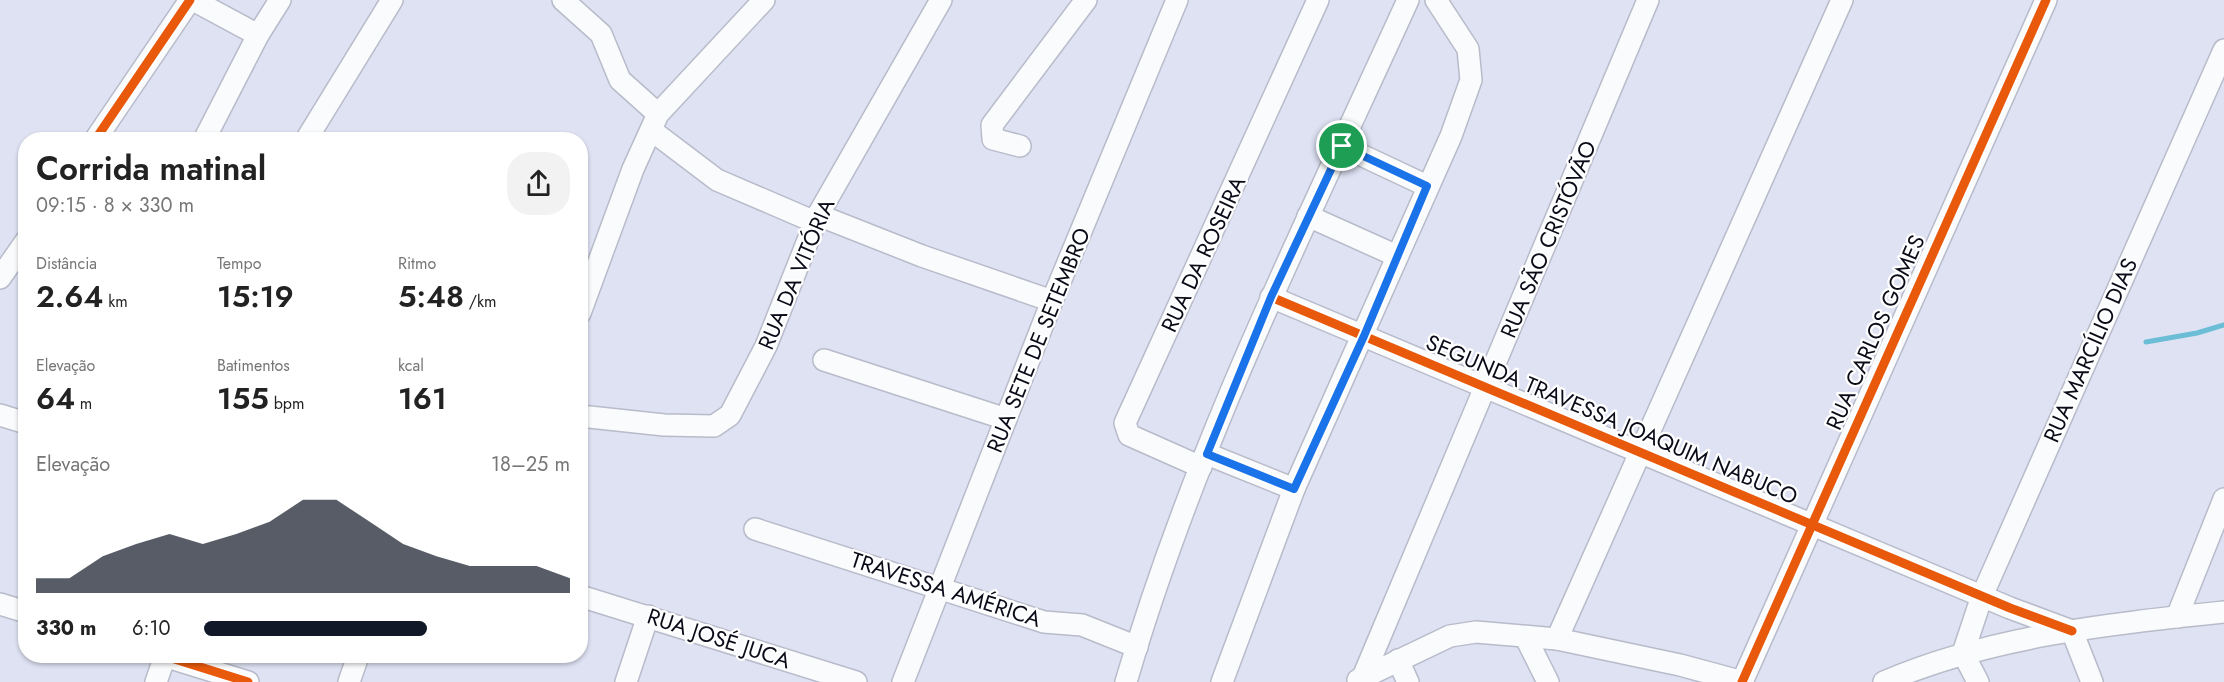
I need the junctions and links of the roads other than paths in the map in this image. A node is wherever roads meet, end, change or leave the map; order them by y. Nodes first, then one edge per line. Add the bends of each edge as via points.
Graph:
1 (191, 0) edge
2 (280, 0) edge
3 (392, 0) edge
4 (563, 0) edge
5 (765, 0) edge
6 (941, 0) edge
7 (1086, 0) edge
8 (1318, 0) edge
9 (1408, 0) edge
10 (1436, 0) edge
11 (1648, 0) edge
12 (1842, 0) edge
13 (2046, 0) edge
14 (1168, 3) edge
15 (258, 35) junction
16 (2224, 50) edge
17 (654, 122) junction
18 (100, 132) edge
19 (208, 132) edge
20 (311, 132) edge
21 (1020, 146) dead end
22 (1342, 146) junction
23 (1427, 186) junction
24 (1308, 216) junction
25 (817, 219) junction
26 (18, 252) edge
27 (1397, 256) junction
28 (0, 278) edge
29 (588, 291) edge
30 (1271, 297) junction
31 (1052, 301) junction
32 (1364, 336) junction
33 (824, 360) dead end
34 (1486, 388) junction
35 (0, 415) edge
36 (588, 417) edge
37 (1006, 419) junction
38 (18, 421) edge
39 (1639, 452) junction
40 (1204, 461) junction
41 (1294, 489) junction
42 (2224, 499) edge
43 (1811, 523) junction
44 (755, 529) dead end
45 (942, 587) junction
46 (1982, 596) junction
47 (588, 598) edge
48 (0, 604) edge
49 (18, 610) edge
50 (2224, 612) edge
51 (648, 616) junction
52 (2177, 617) junction
53 (2072, 631) junction
54 (1526, 638) junction
55 (1557, 639) junction
56 (1137, 647) junction
57 (1963, 653) junction
58 (1398, 660) junction
59 (163, 663) edge
60 (187, 663) edge
61 (356, 663) edge
62 (1685, 673) edge
63 (1359, 680) edge
64 (156, 682) edge
65 (248, 682) edge
66 (349, 682) edge
67 (627, 682) edge
68 (856, 682) edge
69 (903, 682) edge
70 (1126, 682) edge
71 (1222, 682) edge
72 (1408, 682) edge
73 (1548, 682) edge
74 (1743, 682) edge
75 (1884, 682) edge
76 (1978, 682) edge
77 (2092, 682) edge

1 - 15 street
1 - 18 street
2 - 15 street
3 - 20 street
4 - 17 street via 601,34 620,80
5 - 17 street
6 - 25 street, RUA DA VITÓRIA
7 - 21 street via 992,125 993,139
8 - 40 street, RUA DA ROSEIRA via 1125,423 1129,435
9 - 22 street
10 - 23 street via 1468,49 1471,80
11 - 34 street, RUA SÃO CRISTÓVÃO
12 - 39 street
13 - 43 street, RUA CARLOS GOMES
14 - 31 street, RUA SETE DE SETEMBRO
15 - 19 street
16 - 46 street, RUA MARCÍLIO DIAS
17 - 25 street via 717,180
17 - 29 street
22 - 23 street
22 - 24 street
23 - 27 street
24 - 27 street
24 - 30 street
25 - 31 street
25 - 36 street, RUA DA VITÓRIA via 766,346 724,422 714,426 664,425
26 - 28 street
27 - 32 street
30 - 32 street, SEGUNDA TRAVESSA JOAQUIM NABUCO
30 - 40 street
31 - 37 street, RUA SETE DE SETEMBRO
32 - 34 street, SEGUNDA TRAVESSA JOAQUIM NABUCO
32 - 41 street
33 - 37 street
34 - 39 street, SEGUNDA TRAVESSA JOAQUIM NABUCO
34 - 63 street, RUA SÃO CRISTÓVÃO
35 - 38 street
37 - 45 street, RUA SETE DE SETEMBRO
39 - 43 street, SEGUNDA TRAVESSA JOAQUIM NABUCO
39 - 55 street
40 - 41 street, RUA DA ROSEIRA
40 - 56 street via 1162,563
41 - 71 street
42 - 52 street
43 - 46 street, SEGUNDA TRAVESSA JOAQUIM NABUCO
43 - 74 street, RUA CARLOS GOMES
44 - 45 street, TRAVESSA AMÉRICA
45 - 56 street, TRAVESSA AMÉRICA via 1044,622 1083,625
45 - 69 street, RUA SETE DE SETEMBRO
46 - 53 street, SEGUNDA TRAVESSA JOAQUIM NABUCO
46 - 57 street, RUA MARCÍLIO DIAS
47 - 51 street, RUA JOSÉ JUCA
48 - 49 street
50 - 52 street
51 - 67 street
51 - 68 street, RUA JOSÉ JUCA
52 - 53 street
53 - 57 street
53 - 77 street
54 - 55 street
54 - 58 street via 1504,632 1449,636
54 - 73 street
55 - 62 street
56 - 70 street
57 - 75 street
57 - 76 street
58 - 63 street
58 - 72 street
59 - 64 street
60 - 65 street
61 - 66 street
62 - 74 street

